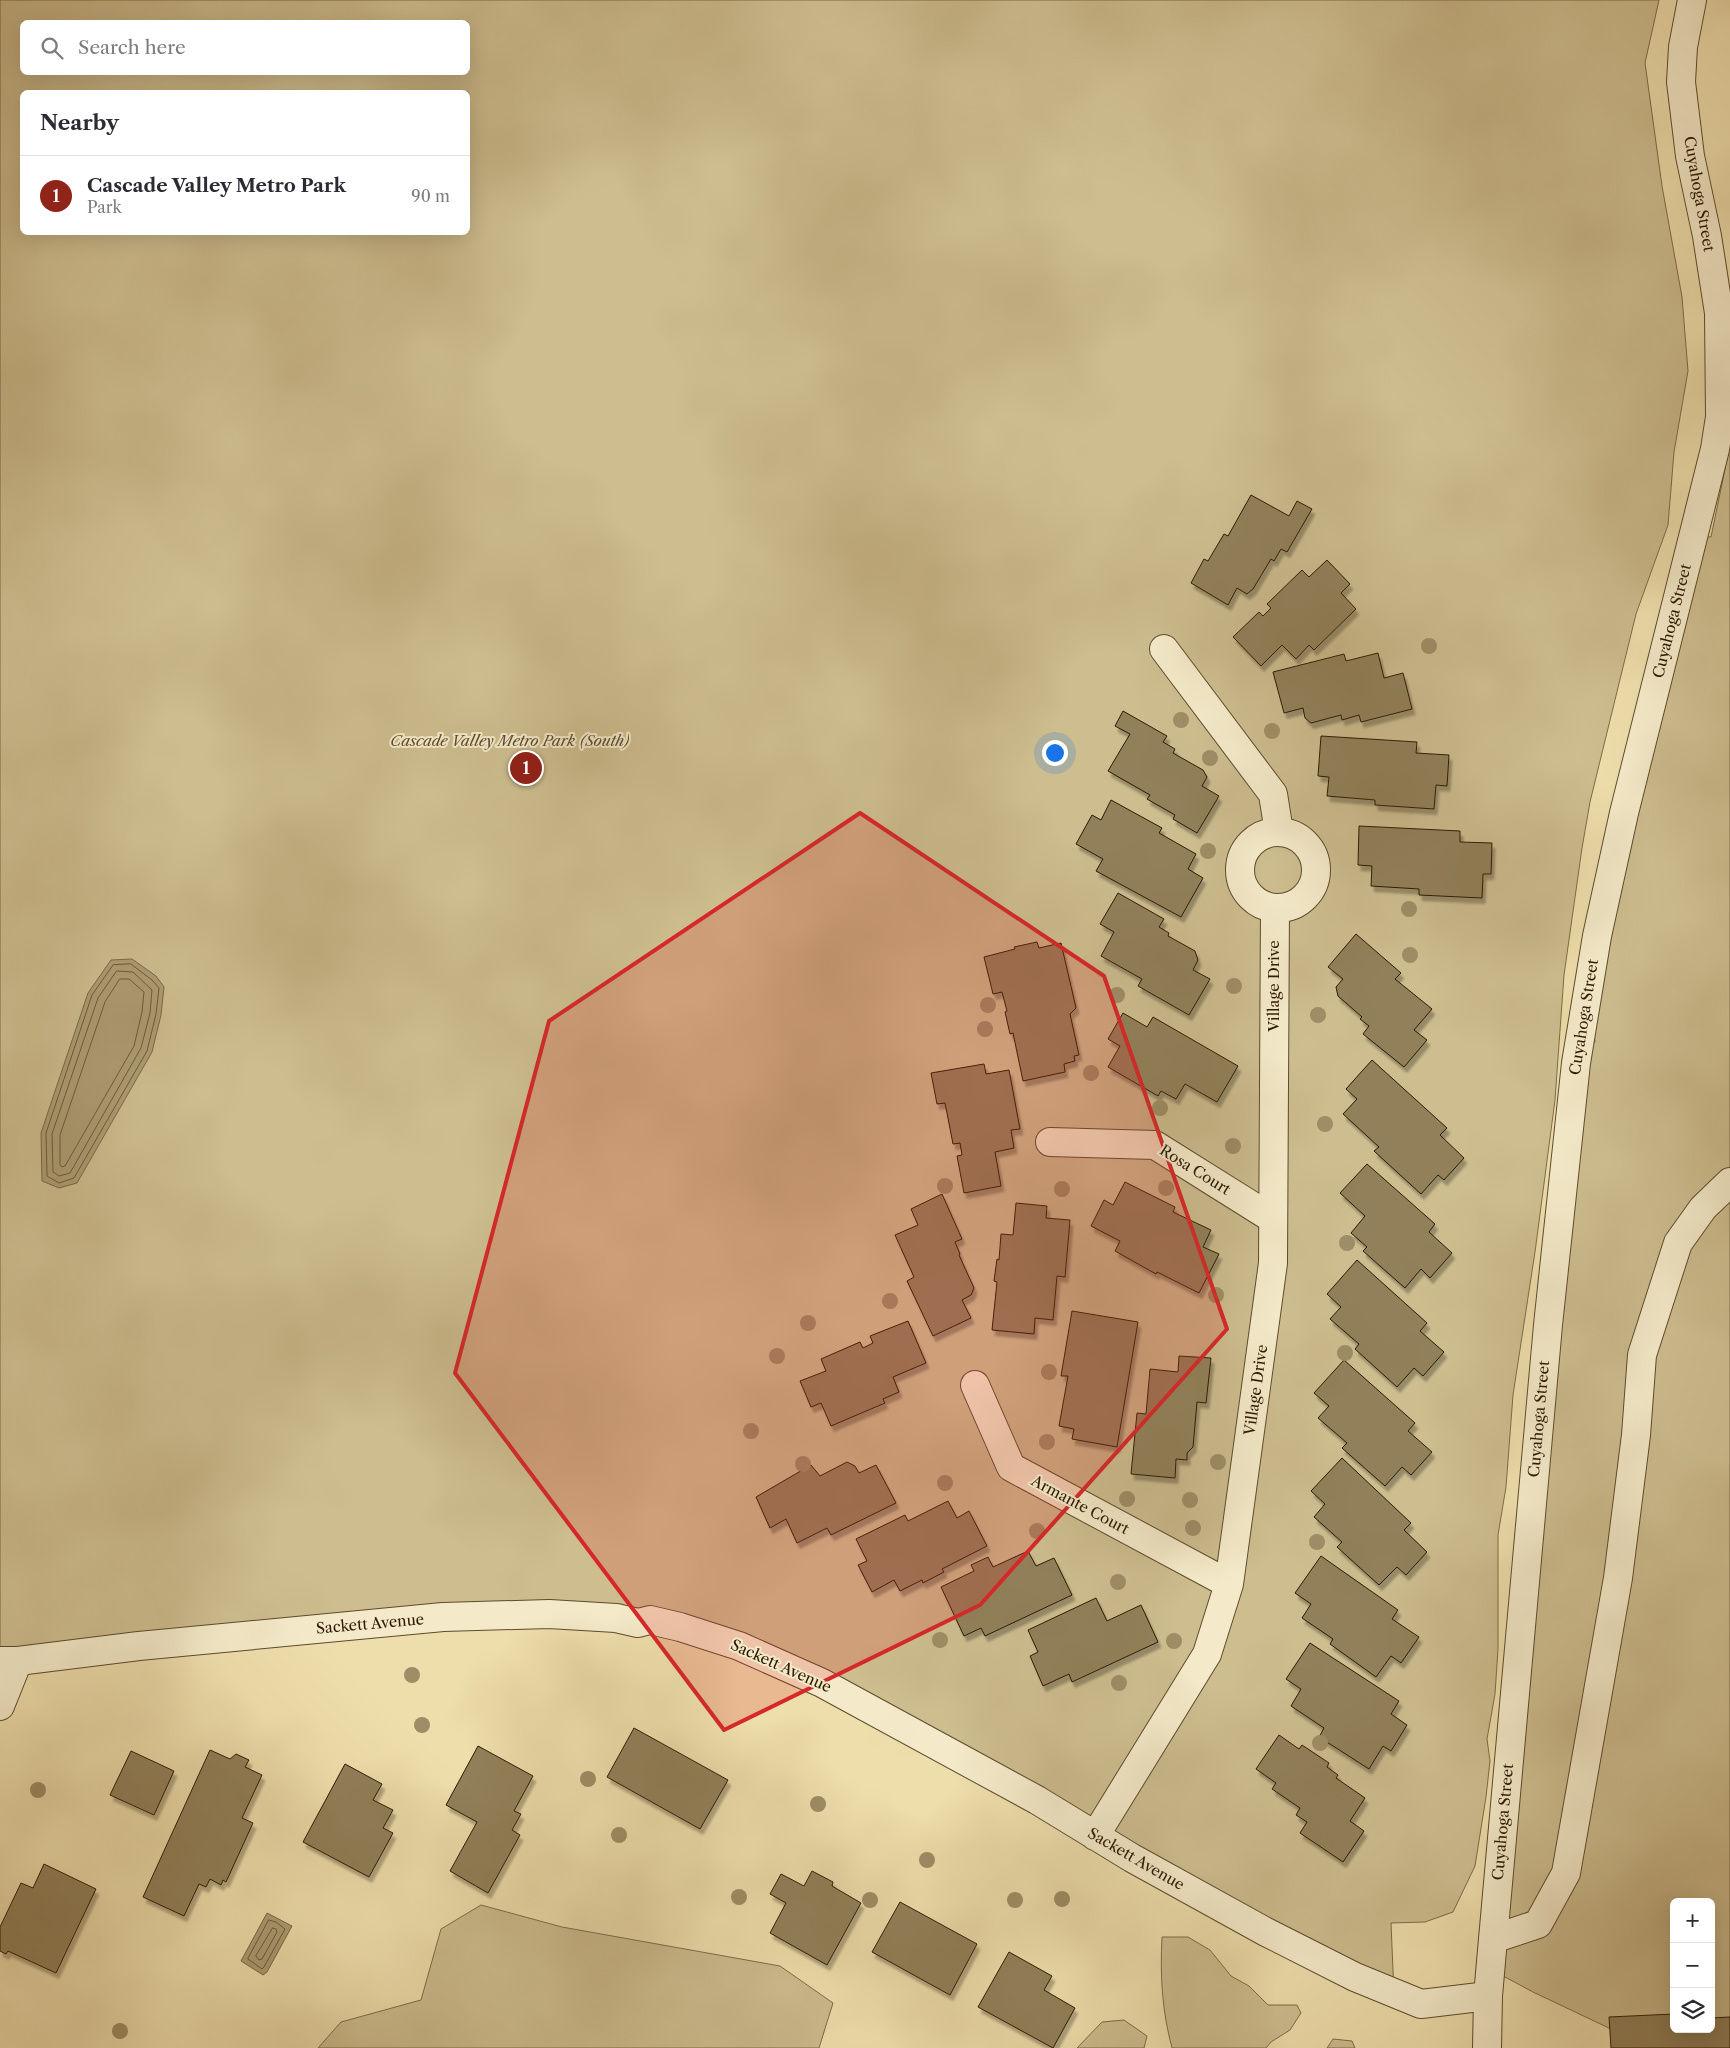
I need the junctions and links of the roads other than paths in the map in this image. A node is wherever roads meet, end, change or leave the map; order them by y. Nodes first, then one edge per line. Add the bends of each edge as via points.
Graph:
1 (1692, 0) edge
2 (1164, 649) dead end
3 (1279, 832) junction
4 (1275, 908) junction
5 (1050, 1142) dead end
6 (1730, 1182) edge
7 (1273, 1219) junction
8 (975, 1385) dead end
9 (1229, 1584) junction
10 (9, 1661) edge
11 (0, 1706) edge
12 (1095, 1836) junction
13 (1493, 1939) junction
14 (1488, 1996) junction
15 (1488, 2048) edge

1 - 13 street, Cuyahoga Street via 1683,47 1681,82 1690,156 1719,313 1720,417 1715,449 1624,813 1597,936 1576,1063 1548,1324
2 - 3 street via 1273,794
3 - 4 street via 1266,834 1250,845 1241,862 1240,874 1252,897 1262,905
3 - 4 street via 1303,841 1316,861 1317,872 1308,895 1299,903 1288,908
4 - 7 street, Village Drive
5 - 7 street, Rosa Court via 1155,1145
6 - 13 street via 1703,1208 1678,1243 1642,1355 1636,1435 1618,1578 1566,1873 1538,1924
7 - 9 street, Village Drive via 1273,1263
8 - 9 street, Armante Court via 1011,1467
9 - 12 street, Village Drive via 1206,1654
10 - 11 street
10 - 12 street, Sackett Avenue via 443,1617 549,1614 616,1618 638,1623 650,1620 739,1646 822,1683 1037,1800
12 - 14 street, Sackett Avenue via 1266,1932 1394,1994 1421,2004
13 - 14 street, Cuyahoga Street
14 - 15 street, Cuyahoga Street

